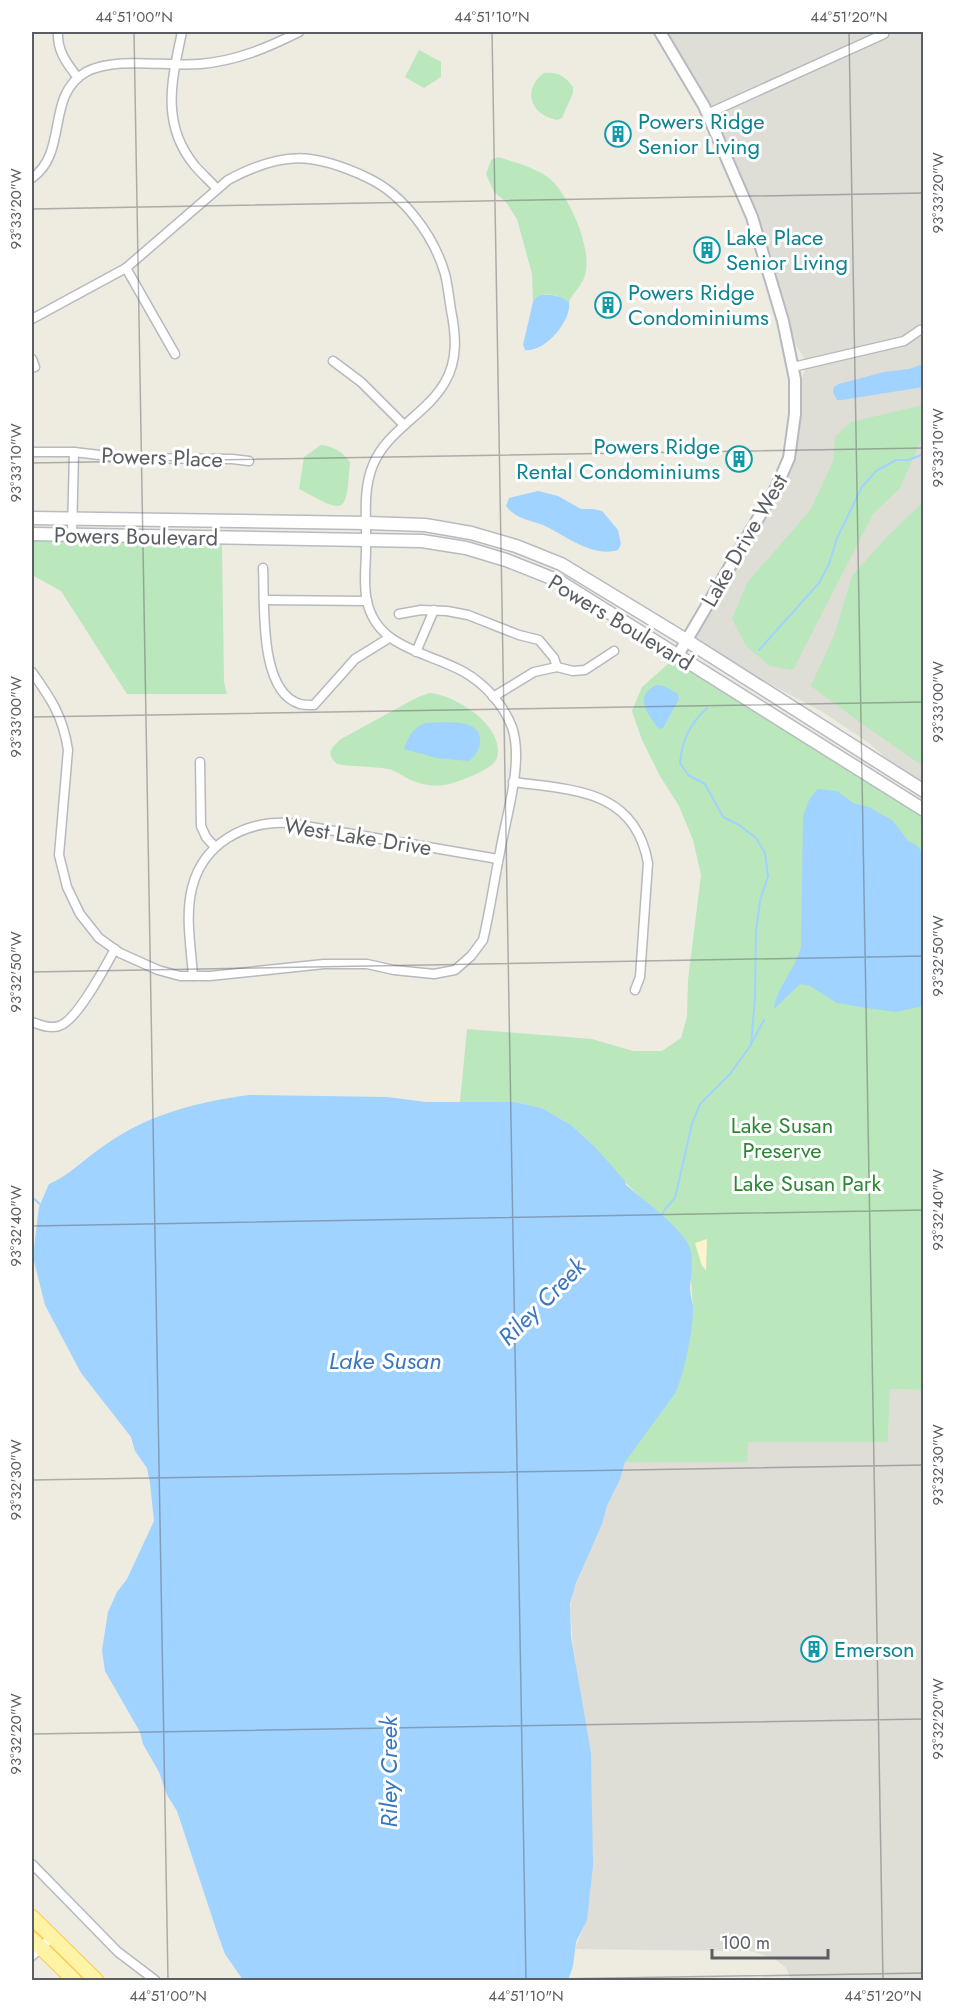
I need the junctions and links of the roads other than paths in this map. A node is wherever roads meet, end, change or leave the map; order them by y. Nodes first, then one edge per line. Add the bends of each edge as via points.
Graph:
1 (57, 32) edge
2 (182, 32) edge
3 (299, 32) edge
4 (660, 32) edge
5 (884, 34) dead end
6 (176, 65) junction
7 (78, 78) junction
8 (707, 114) junction
9 (32, 178) edge
10 (217, 189) junction
11 (126, 268) junction
12 (32, 319) edge
13 (920, 330) dead end
14 (175, 354) dead end
15 (333, 361) dead end
16 (792, 367) junction
17 (404, 425) junction
18 (32, 452) edge
19 (74, 452) junction
20 (249, 461) dead end
21 (32, 518) edge
22 (72, 519) junction
23 (367, 523) junction
24 (32, 534) edge
25 (72, 535) junction
26 (366, 539) junction
27 (263, 568) dead end
28 (265, 600) junction
29 (367, 601) junction
30 (434, 610) junction
31 (399, 614) dead end
32 (389, 638) junction
33 (686, 640) junction
34 (614, 651) dead end
35 (416, 652) junction
36 (678, 655) junction
37 (556, 667) junction
38 (32, 672) edge
39 (493, 697) junction
40 (200, 762) dead end
41 (513, 782) junction
42 (924, 791) edge
43 (924, 810) edge
44 (215, 847) junction
45 (498, 859) junction
46 (115, 950) junction
47 (192, 976) junction
48 (635, 990) dead end
49 (32, 1022) edge
50 (32, 1864) edge
51 (32, 1917) edge
52 (52, 1937) junction
53 (34, 1947) edge
54 (74, 1980) edge
55 (96, 1980) edge
56 (155, 1980) edge

1 - 7 street via 57,45
2 - 6 street
3 - 6 street via 248,55
4 - 8 street, Lake Drive West
5 - 8 street
6 - 7 street via 102,66
6 - 10 street via 171,100 174,126 185,153
7 - 9 street via 65,94 46,163
8 - 16 street, Lake Drive West via 752,217 783,321
10 - 11 street
10 - 17 street via 228,180 277,160 319,159 377,182 411,212 437,251 445,275 455,348 446,380
11 - 12 street
11 - 14 street
13 - 16 street via 904,341
15 - 17 street via 361,382
16 - 33 street, Lake Drive West via 795,414 789,458 776,488
17 - 23 street via 373,465 366,493
18 - 19 street, Powers Place
19 - 20 street, Powers Place via 125,458
19 - 22 street, Powers Place
21 - 22 main road, Powers Boulevard
22 - 23 main road, Powers Boulevard
22 - 25 street, Powers Place
23 - 26 street
23 - 33 main road, Powers Boulevard via 425,525 471,532 516,546 561,564
24 - 25 main road, Powers Boulevard
25 - 26 main road, Powers Boulevard
26 - 29 street
26 - 36 main road, Powers Boulevard via 422,541 506,560 559,581
27 - 28 street
28 - 29 street
28 - 32 street via 265,642 270,665 277,685 300,704 314,705 355,659
29 - 32 street via 378,628
30 - 31 street
30 - 35 street
30 - 37 street via 468,615 539,640 554,658
32 - 35 street
33 - 36 street, Lake Drive West
33 - 42 main road, Powers Boulevard
34 - 37 street via 585,670
35 - 39 street via 464,672
36 - 43 main road, Powers Boulevard
37 - 39 street via 534,672
38 - 46 street via 60,715 66,735 59,855 67,887 80,914 99,938
39 - 41 street via 512,728 516,750
40 - 44 street via 201,826
41 - 45 street
41 - 48 street via 607,801 627,814 638,830 648,863 640,977
44 - 45 street, West Lake Drive via 239,831 279,823
44 - 47 street, West Lake Drive via 192,887
45 - 47 street via 483,940 455,970 434,974 366,964 324,964
46 - 47 street via 158,970
46 - 49 street via 68,1022 59,1027
50 - 56 street via 118,1952
51 - 52 main road
52 - 53 street
52 - 55 main road
53 - 54 main road

